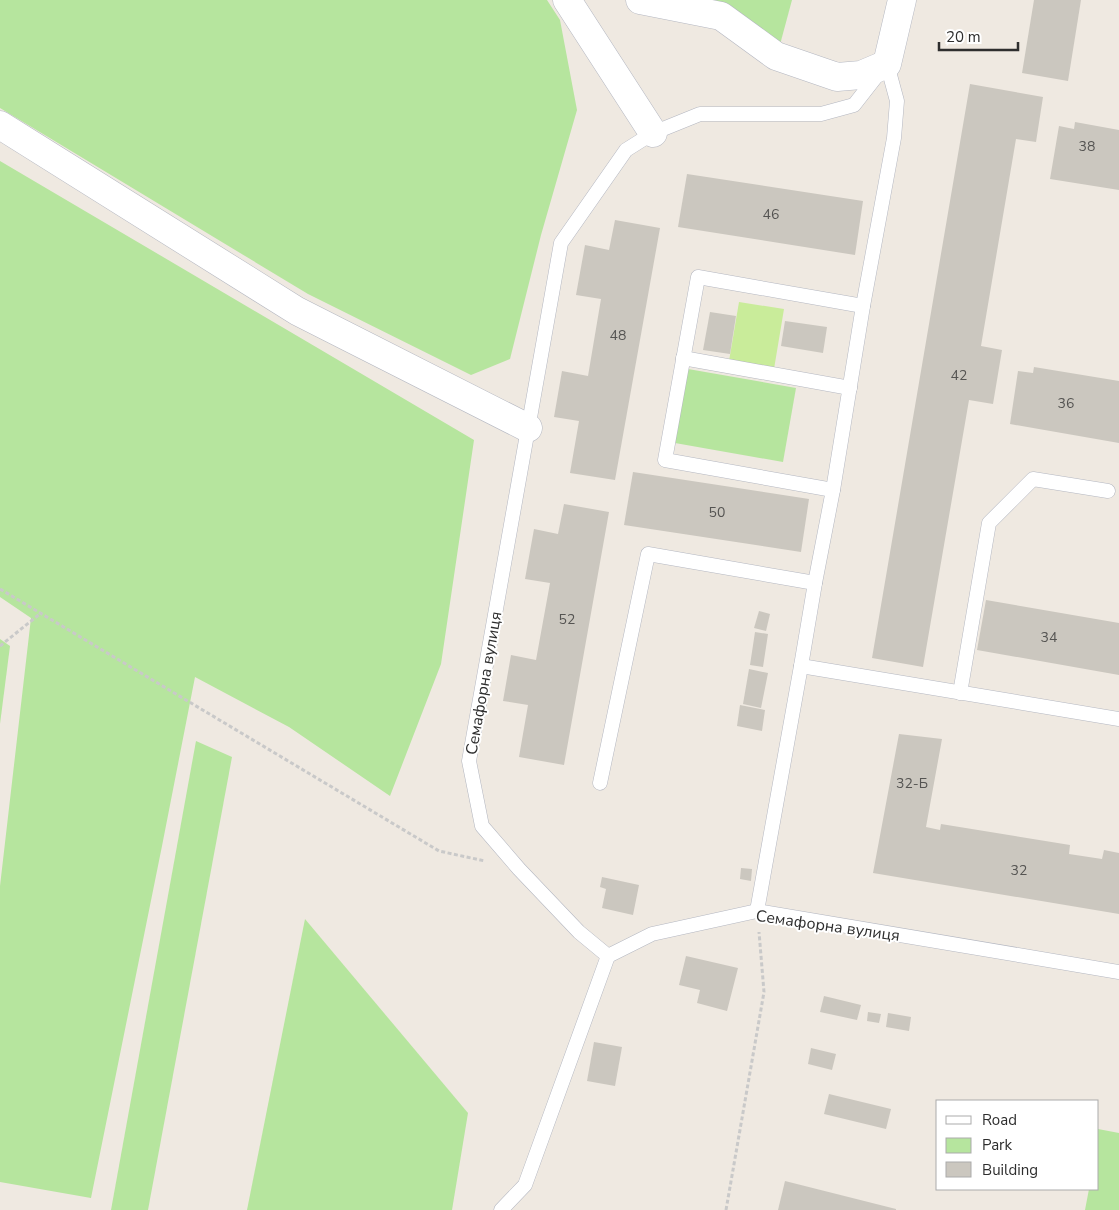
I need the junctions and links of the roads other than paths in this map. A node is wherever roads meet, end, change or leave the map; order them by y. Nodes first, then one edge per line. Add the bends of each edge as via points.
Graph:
1 (567, 0) edge
2 (640, 0) edge
3 (902, 0) edge
4 (886, 64) junction
5 (0, 125) edge
6 (653, 133) junction
7 (863, 306) junction
8 (683, 358) junction
9 (850, 388) junction
10 (528, 428) junction
11 (832, 490) junction
12 (1108, 491) dead end
13 (815, 583) junction
14 (801, 666) junction
15 (960, 693) junction
16 (1119, 720) edge
17 (600, 783) dead end
18 (757, 911) junction
19 (608, 956) junction
20 (1119, 972) edge
21 (502, 1210) edge

1 - 6 street
2 - 4 street via 721,16 776,56 837,77 861,75
3 - 4 street
4 - 6 lane, Семафорна вулиця via 854,105 821,114 700,114
4 - 7 lane via 898,101
5 - 10 street via 297,311
6 - 10 lane, Семафорна вулиця via 626,150 561,243
7 - 8 lane via 698,277
7 - 9 lane
8 - 9 lane
8 - 11 lane via 665,460
9 - 11 lane
10 - 19 lane, Семафорна вулиця via 469,761 482,826 579,932
11 - 13 lane
12 - 15 lane via 1033,479 989,523
13 - 14 lane
13 - 17 lane via 648,554
14 - 15 lane
14 - 18 lane
15 - 16 lane
18 - 19 lane, Семафорна вулиця via 652,934
18 - 20 lane, Семафорна вулиця
19 - 21 lane via 525,1185

